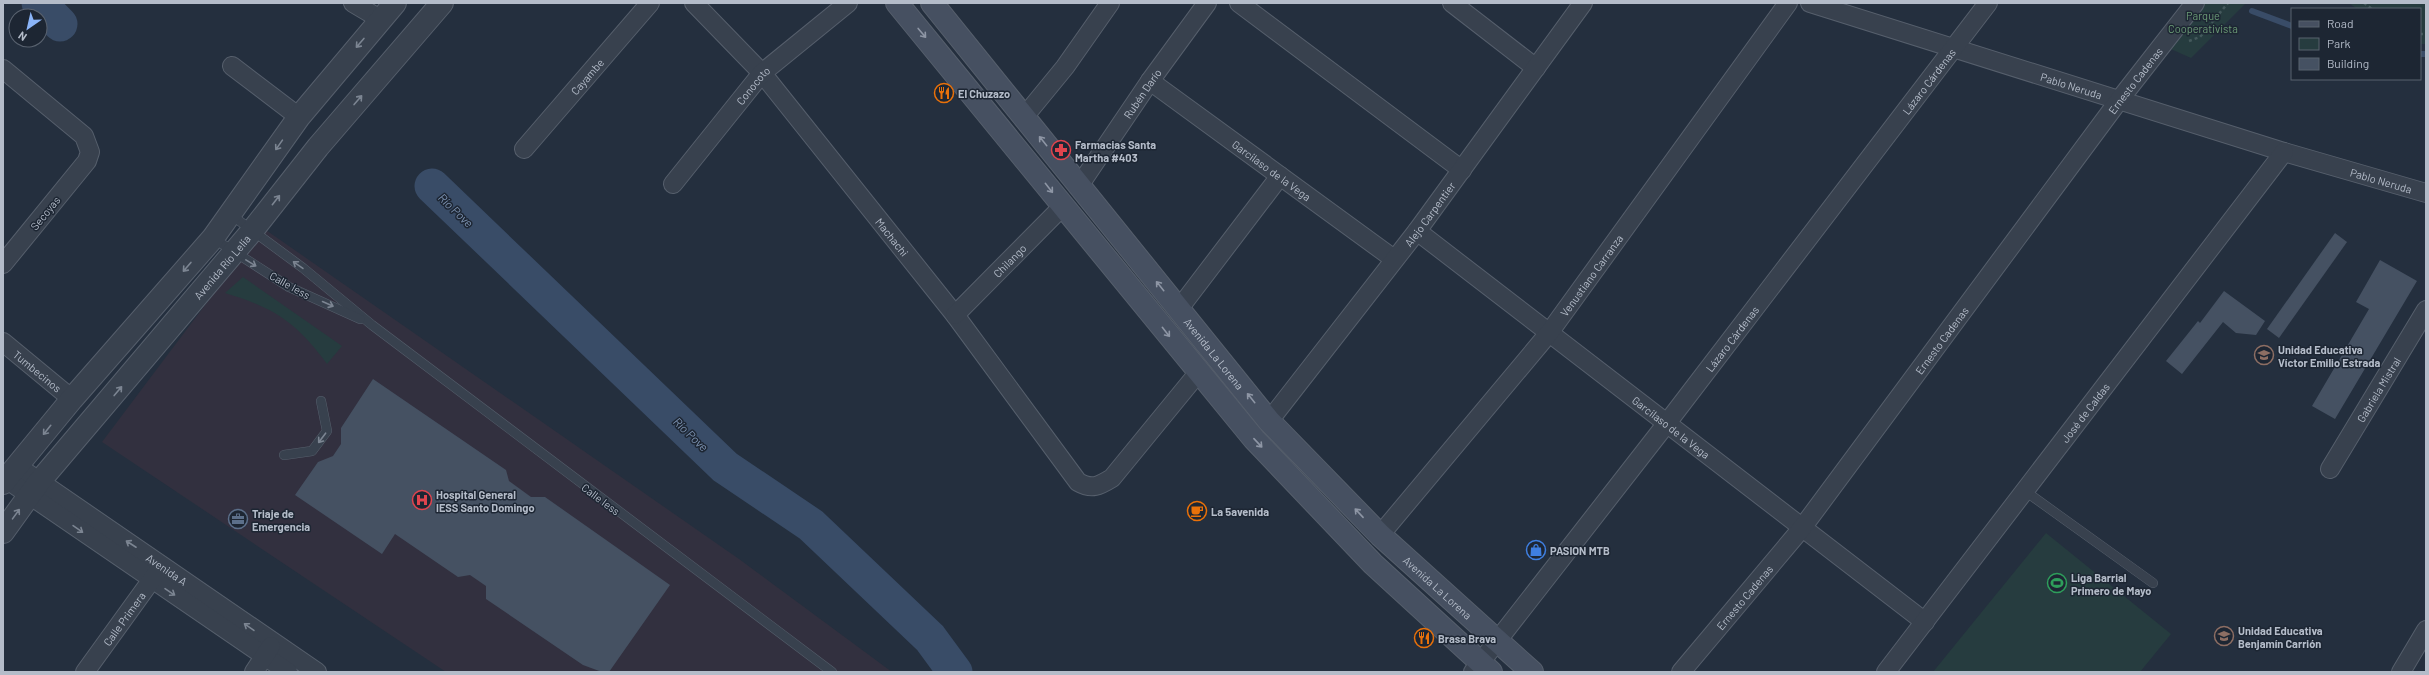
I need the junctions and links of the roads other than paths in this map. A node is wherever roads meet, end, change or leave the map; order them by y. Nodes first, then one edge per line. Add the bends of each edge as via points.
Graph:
1 (353, 3) edge
2 (395, 3) edge
3 (442, 3) edge
4 (650, 3) edge
5 (694, 3) edge
6 (848, 3) edge
7 (897, 3) edge
8 (932, 3) edge
9 (1110, 3) edge
10 (1207, 3) edge
11 (1239, 3) edge
12 (1452, 3) edge
13 (1583, 3) edge
14 (1788, 3) edge
15 (1810, 3) edge
16 (1988, 3) edge
17 (2195, 3) edge
18 (380, 19) junction
19 (1953, 48) junction
20 (232, 66) dead end
21 (1536, 68) junction
22 (3, 69) edge
23 (762, 73) junction
24 (1150, 81) junction
25 (2120, 99) junction
26 (299, 117) junction
27 (1024, 117) junction
28 (524, 149) dead end
29 (2284, 152) junction
30 (1462, 170) junction
31 (1280, 176) junction
32 (673, 184) dead end
33 (1079, 186) junction
34 (2426, 193) edge
35 (1063, 206) junction
36 (230, 214) junction
37 (252, 231) junction
38 (1417, 231) junction
39 (212, 238) junction
40 (234, 253) junction
41 (1394, 259) junction
42 (3, 264) edge
43 (1178, 310) junction
44 (2426, 310) edge
45 (955, 315) junction
46 (372, 325) junction
47 (1549, 333) junction
48 (3, 342) edge
49 (1198, 372) junction
50 (72, 399) junction
51 (322, 401) dead end
52 (1269, 420) junction
53 (1667, 423) junction
54 (284, 455) dead end
55 (2330, 470) dead end
56 (9, 476) edge
57 (34, 489) junction
58 (2026, 491) junction
59 (1802, 528) junction
60 (3, 532) edge
61 (1380, 535) junction
62 (162, 565) junction
63 (152, 580) junction
64 (2153, 583) dead end
65 (1925, 622) junction
66 (2426, 630) edge
67 (1497, 641) junction
68 (269, 650) junction
69 (1481, 669) edge
70 (85, 672) edge
71 (254, 672) edge
72 (288, 672) edge
73 (316, 672) edge
74 (832, 672) edge
75 (1532, 672) edge
76 (1681, 672) edge
77 (1886, 672) edge
78 (2400, 672) edge

1 - 18 street
2 - 18 street
37 -> 3 street, Avenida Río Lelia via 318,146
4 - 28 street, Cayambe
5 - 23 street, Machachi
6 - 23 street, Conocoto
7 -> 35 main road
8 - 27 main road, Avenida La Lorena
9 - 27 street via 1065,67
10 - 24 street, Rubén Darío
11 - 30 street
12 - 21 street
13 - 21 street, Alejo Carpentier
14 - 47 street, Venustiano Carranza
15 - 19 street, Pablo Neruda
16 - 19 street, Lázaro Cárdenas
17 - 25 street, Ernesto Cadenas
18 -> 26 street
19 - 25 street, Pablo Neruda
19 - 53 street, Lázaro Cárdenas
20 - 26 street
21 - 30 street, Alejo Carpentier
22 - 42 street, Secoyas via 84,136 90,152 87,161
23 - 32 street, Conocoto
23 - 45 street, Machachi
24 - 31 street, Garcilaso de la Vega
24 - 33 street, Rubén Darío
25 - 29 street, Pablo Neruda
25 - 59 street, Ernesto Cadenas
26 -> 36 street
33 -> 27 main road, Avenida La Lorena
29 - 34 street, Pablo Neruda
29 - 58 street, José de Caldas
30 - 38 street, Alejo Carpentier
31 - 41 street, Garcilaso de la Vega
31 - 43 street
43 -> 33 main road, Avenida La Lorena
35 - 45 street, Chilango
35 -> 49 main road
36 - 37 lane, Calle Iess
36 - 39 street
37 - 40 street, Avenida Río Lelia
46 -> 37 lane, Calle Iess
38 - 41 street, Alejo Carpentier
38 - 47 street, Garcilaso de la Vega
39 - 40 lane, Calle Iess
39 -> 50 street
40 -> 46 lane, Calle Iess via 289,287
57 -> 40 street, Avenida Río Lelia
41 - 52 street, Alejo Carpentier
52 -> 43 main road, Avenida La Lorena
44 - 55 street, Gabriela Mistral
45 - 49 street, Machachi via 1078,482 1087,488 1098,487 1112,478
46 - 74 lane, Calle Iess
47 - 53 street, Garcilaso de la Vega
47 - 61 street, Venustiano Carranza
48 - 50 street, Tumbecinos
49 -> 69 main road via 1254,439 1373,564
50 -> 56 street
51 -> 54 lane via 327,431 312,451
61 -> 52 main road, Avenida La Lorena
53 - 59 street, Garcilaso de la Vega
53 - 67 street, Lázaro Cárdenas
56 - 57 street, Avenida A
60 -> 57 street, Avenida Río Lelia
62 -> 57 street, Avenida A
57 -> 63 street, Avenida A
58 - 64 lane
58 - 65 street, José de Caldas
59 - 65 street, Garcilaso de la Vega
59 - 76 street, Ernesto Cadenas
61 - 67 main road, Avenida La Lorena
62 - 63 street, Calle Primera
68 -> 62 street, Avenida A
63 -> 68 street, Avenida A
63 - 70 street, Calle Primera
65 - 77 street, José de Caldas
66 - 78 street
67 - 69 street, Lázaro Cárdenas
67 - 75 main road, Avenida La Lorena
68 - 71 street
68 - 72 street, Avenida A
68 - 73 street, Avenida A

